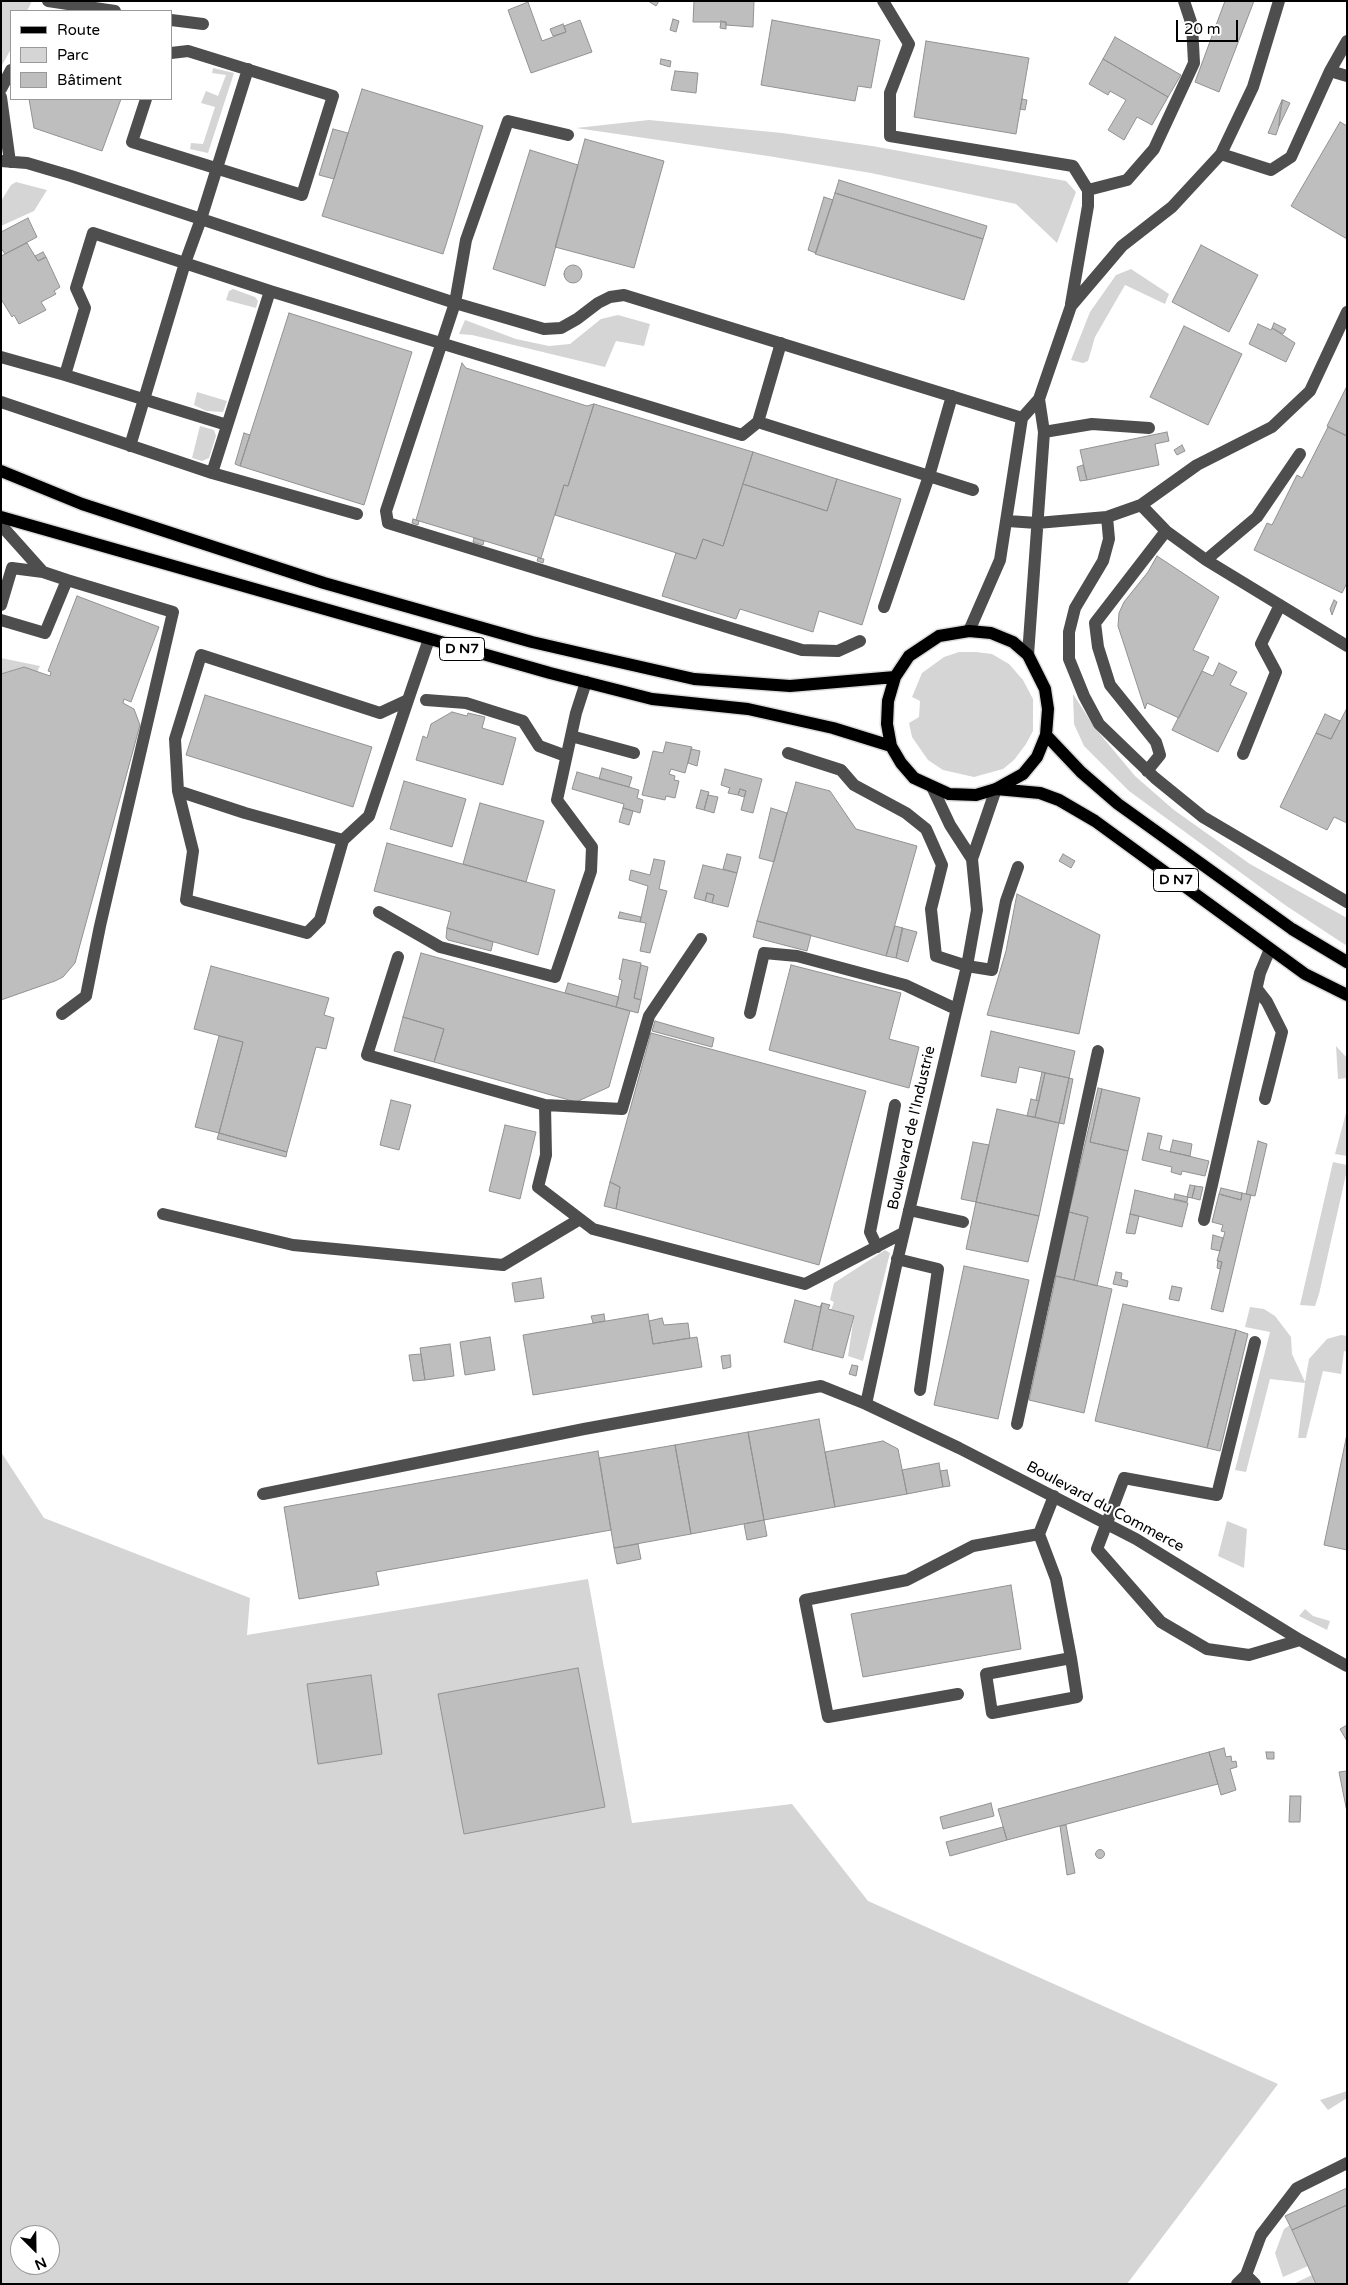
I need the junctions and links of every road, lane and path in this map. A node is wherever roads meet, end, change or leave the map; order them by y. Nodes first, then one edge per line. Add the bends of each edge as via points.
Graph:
1 (47, 1) edge
2 (882, 1) edge
3 (1184, 1) edge
4 (1279, 1) edge
5 (108, 10) edge
6 (172, 20) edge
7 (203, 24) dead end
8 (1347, 41) edge
9 (172, 54) edge
10 (248, 69) junction
11 (1330, 71) junction
12 (10, 72) edge
13 (1347, 76) edge
14 (1, 89) edge
15 (1, 97) edge
16 (146, 100) edge
17 (568, 135) dead end
18 (1221, 154) junction
19 (5, 161) edge
20 (217, 168) junction
21 (1088, 190) junction
22 (201, 219) junction
23 (185, 263) junction
24 (270, 291) junction
25 (455, 303) junction
26 (1071, 306) junction
27 (1347, 312) edge
28 (781, 343) junction
29 (442, 344) junction
30 (1, 357) edge
31 (65, 375) junction
32 (952, 396) junction
33 (1039, 399) junction
34 (144, 400) junction
35 (1, 402) edge
36 (1022, 418) junction
37 (758, 422) junction
38 (227, 425) junction
39 (1149, 428) dead end
40 (1044, 432) junction
41 (130, 446) junction
42 (1300, 454) dead end
43 (1, 471) edge
44 (212, 473) junction
45 (929, 476) junction
46 (973, 490) dead end
47 (1141, 505) junction
48 (357, 514) dead end
49 (1, 517) edge
50 (1107, 517) junction
51 (1008, 521) junction
52 (1037, 524) junction
53 (1, 525) edge
54 (1166, 531) junction
55 (1206, 560) junction
56 (44, 572) junction
57 (67, 580) junction
58 (4, 584) edge
59 (1, 605) edge
60 (1280, 605) junction
61 (884, 608) dead end
62 (1, 620) edge
63 (969, 631) junction
64 (429, 639) junction
65 (860, 641) dead end
66 (1347, 646) edge
67 (1028, 655) junction
68 (895, 677) junction
69 (586, 682) junction
70 (408, 700) junction
71 (426, 700) dead end
72 (1046, 735) junction
73 (571, 736) junction
74 (891, 746) junction
75 (634, 753) dead end
76 (788, 753) dead end
77 (1243, 754) dead end
78 (566, 756) junction
79 (1147, 771) junction
80 (933, 789) junction
81 (996, 789) junction
82 (178, 791) junction
83 (343, 840) junction
84 (972, 859) junction
85 (1018, 867) dead end
86 (1347, 902) edge
87 (379, 912) dead end
88 (701, 939) dead end
89 (1270, 948) junction
90 (398, 957) dead end
91 (1347, 962) edge
92 (966, 966) junction
93 (1257, 988) junction
94 (1347, 995) edge
95 (956, 1009) junction
96 (750, 1013) dead end
97 (62, 1014) dead end
98 (1098, 1050) dead end
99 (1265, 1099) dead end
100 (545, 1105) junction
101 (895, 1105) dead end
102 (909, 1210) junction
103 (163, 1214) dead end
104 (580, 1219) junction
105 (1204, 1220) dead end
106 (963, 1222) dead end
107 (904, 1233) junction
108 (877, 1247) junction
109 (898, 1259) junction
110 (1255, 1342) dead end
111 (920, 1390) dead end
112 (866, 1404) junction
113 (1017, 1424) dead end
114 (263, 1494) dead end
115 (1054, 1496) junction
116 (1108, 1524) junction
117 (1039, 1534) junction
118 (1300, 1640) junction
119 (1071, 1658) junction
120 (1347, 1666) edge
121 (958, 1694) dead end
122 (1347, 2163) edge
123 (1251, 2279) edge
124 (1237, 2284) edge

1 - 5 street
2 - 21 street via 909,44 890,93 890,136 1073,166
3 - 21 street via 1192,25 1194,63 1154,150 1127,180
4 - 18 street via 1253,87
6 - 7 street
8 - 11 street
9 - 10 street via 188,51
10 - 20 street
10 - 20 street via 333,96 305,186 302,195
11 - 13 street
11 - 18 street via 1291,157 1271,170
12 - 14 street
15 - 19 street
16 - 20 street via 132,142
17 - 25 street via 508,121 466,240
18 - 26 street via 1172,208 1122,246
19 - 22 street via 36,166
20 - 22 street
21 - 26 street
22 - 23 street
22 - 25 street
23 - 24 street
23 - 31 street via 93,233 76,288 85,308
23 - 34 street
24 - 29 street
24 - 38 street
25 - 28 street via 516,322 552,329 561,328 610,297 624,295
25 - 29 street
26 - 33 street
27 - 47 street via 1310,392 1272,427 1197,465
28 - 32 street
28 - 37 street
29 - 37 street via 742,435
29 - 65 street via 386,511 388,523 802,650 838,650
30 - 31 street
31 - 34 street
32 - 36 street
32 - 45 street
33 - 36 street
33 - 40 street
34 - 38 street
34 - 41 street
35 - 41 street
36 - 51 street
37 - 45 street
38 - 44 street
39 - 40 street via 1092,424
40 - 52 street
41 - 44 street
42 - 55 street via 1257,517
43 - 68 main road, D N7 via 82,504 324,582 588,655 694,679 781,686
44 - 48 street
45 - 46 street
45 - 61 street
47 - 50 street
47 - 54 street
49 - 64 main road, D N7
50 - 52 street
50 - 79 street via 1109,539 1103,561 1075,608 1069,632 1069,659 1099,724
51 - 52 street
51 - 63 street via 1000,560
52 - 67 street
53 - 56 street
54 - 55 street
54 - 79 street via 1095,623 1098,647 1110,685 1156,742 1160,755
55 - 60 street
56 - 57 street
56 - 58 street via 12,568
57 - 62 street via 45,633
57 - 97 street via 173,612 86,996
58 - 59 street
60 - 66 street
60 - 77 street via 1261,644 1276,672
63 - 67 main road via 991,633 1013,642
63 - 68 main road via 939,636 909,656
64 - 69 main road, D N7
64 - 70 street
67 - 72 main road via 1045,689 1048,708
68 - 74 main road via 888,701 887,724
69 - 73 street
69 - 74 main road, D N7 via 652,699 748,709 833,728
70 - 82 street via 380,712 201,656 175,739
70 - 83 street via 369,816
71 - 78 street via 466,703 523,721 538,746
72 - 81 main road via 1037,757 1023,774
72 - 91 main road, D N7 via 1118,804 1292,929
73 - 75 street
73 - 78 street
74 - 80 main road via 914,778
76 - 92 street via 841,770 854,785 906,813 926,829 942,865 931,909 936,956
78 - 87 street via 556,800 592,847 591,871 555,976 440,947
79 - 86 street via 1203,817
80 - 81 main road via 949,794 976,795
80 - 84 street, Boulevard de l'Industrie via 950,825
81 - 84 street, Boulevard de l'Industrie
81 - 89 main road, D N7 via 1040,793 1059,800 1095,822
82 - 83 street
82 - 83 street via 193,851 186,900 306,933 320,920
84 - 92 street, Boulevard de l'Industrie via 977,910
85 - 92 street via 1006,901 992,970
88 - 100 street via 649,1016 622,1109
89 - 93 street
89 - 94 main road, D N7 via 1305,974
90 - 100 street via 367,1055
92 - 95 street, Boulevard de l'Industrie
93 - 99 street via 1282,1032
93 - 105 street
95 - 96 street via 905,985 796,956 764,953
95 - 102 street, Boulevard de l'Industrie
98 - 113 street
100 - 104 street via 546,1155 538,1187
101 - 108 street via 870,1232
102 - 106 street
102 - 107 street, Boulevard de l'Industrie
103 - 104 street via 293,1245 503,1265
104 - 108 street via 592,1229 805,1284
107 - 108 street
107 - 109 street, Boulevard de l'Industrie
109 - 111 street via 938,1269
109 - 112 street, Boulevard de l'Industrie
110 - 116 street via 1217,1495 1124,1478
112 - 114 street, Boulevard du Commerce via 821,1386 584,1429
112 - 115 street, Boulevard du Commerce
115 - 116 street, Boulevard du Commerce
115 - 117 street
116 - 118 street, Boulevard du Commerce
116 - 118 street via 1097,1549 1161,1622 1207,1649 1249,1655
117 - 119 street via 1056,1579
117 - 121 street via 973,1546 907,1580 805,1600 828,1717
118 - 120 street, Boulevard du Commerce
119 - 119 street via 986,1674 992,1713 1077,1698
122 - 123 street via 1297,2188 1261,2235
123 - 124 street

